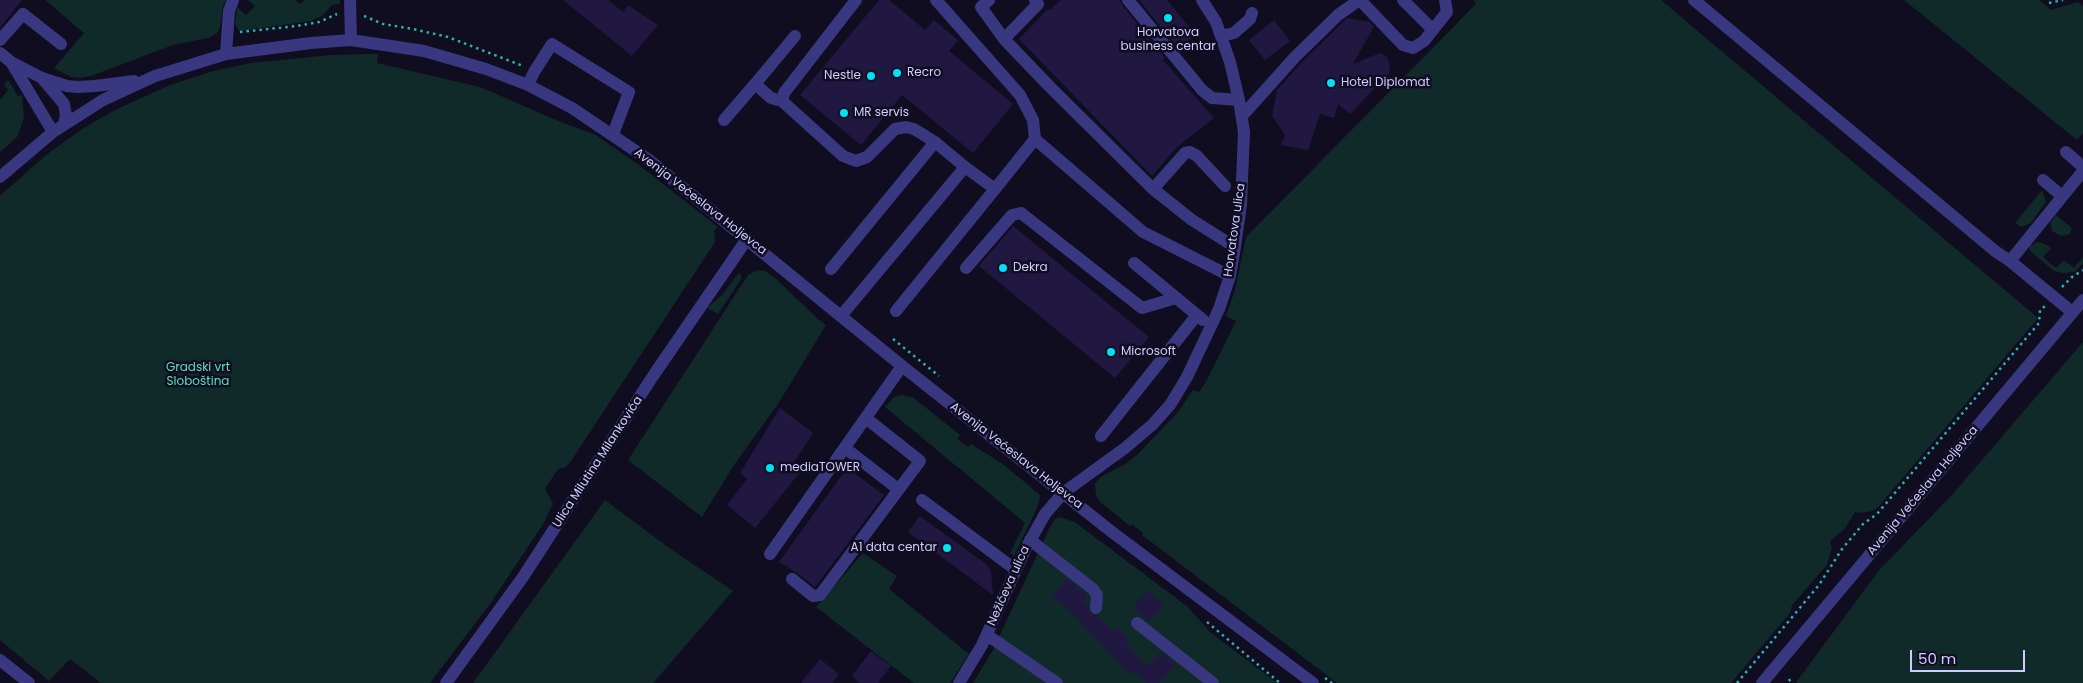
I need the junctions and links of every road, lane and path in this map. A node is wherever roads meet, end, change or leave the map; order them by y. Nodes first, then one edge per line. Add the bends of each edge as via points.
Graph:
1 (233, 0) edge
2 (350, 0) edge
3 (856, 0) edge
4 (936, 0) edge
5 (989, 0) edge
6 (1035, 0) edge
7 (1128, 0) edge
8 (1202, 0) edge
9 (1359, 0) edge
10 (1403, 0) edge
11 (1446, 0) edge
12 (1694, 0) edge
13 (2063, 0) edge
14 (2048, 3) dead end
15 (337, 13) dead end
16 (358, 14) dead end
17 (1433, 30) junction
18 (237, 32) dead end
19 (795, 36) dead end
20 (1004, 39) junction
21 (0, 40) edge
22 (351, 40) junction
23 (61, 44) dead end
24 (0, 53) edge
25 (226, 54) junction
26 (11, 62) junction
27 (524, 67) dead end
28 (42, 78) junction
29 (149, 78) junction
30 (755, 84) junction
31 (528, 85) junction
32 (1239, 100) junction
33 (782, 101) junction
34 (1242, 116) junction
35 (724, 120) dead end
36 (64, 124) junction
37 (53, 132) junction
38 (612, 134) junction
39 (1036, 139) junction
40 (935, 142) junction
41 (2066, 152) dead end
42 (2083, 167) edge
43 (965, 168) junction
44 (2083, 171) edge
45 (0, 177) edge
46 (2042, 180) dead end
47 (1225, 186) dead end
48 (995, 189) junction
49 (1153, 189) junction
50 (2062, 196) junction
51 (747, 239) junction
52 (1235, 247) junction
53 (2010, 261) junction
54 (1134, 263) dead end
55 (966, 268) dead end
56 (832, 269) dead end
57 (2083, 270) edge
58 (1230, 276) junction
59 (2066, 283) dead end
60 (1176, 298) junction
61 (2083, 300) edge
62 (2044, 308) dead end
63 (896, 311) dead end
64 (2072, 312) junction
65 (1197, 315) junction
66 (841, 316) junction
67 (1211, 327) junction
68 (902, 366) junction
69 (867, 419) junction
70 (1101, 436) dead end
71 (845, 448) junction
72 (898, 490) junction
73 (1063, 493) junction
74 (922, 500) dead end
75 (1030, 540) junction
76 (770, 554) dead end
77 (1016, 570) junction
78 (792, 579) dead end
79 (1096, 608) dead end
80 (1137, 622) dead end
81 (987, 635) junction
82 (0, 660) edge
83 (1789, 679) dead end
84 (29, 683) edge
85 (446, 683) edge
86 (959, 683) edge
87 (1056, 683) edge
88 (1213, 683) edge
89 (1312, 683) edge
90 (1737, 683) edge
91 (1762, 683) edge
92 (1791, 683) edge

1 - 25 street via 229,11
2 - 22 street
3 - 33 street via 784,93
4 - 39 street via 1020,95 1033,120
5 - 20 street via 981,7
6 - 20 street via 1038,4
7 - 32 street via 1202,90 1212,98
8 - 32 street, Horvatova ulica via 1220,33
9 - 17 street via 1403,45 1413,48
9 - 34 street via 1295,58
10 - 17 street
11 - 17 street via 1447,12
12 - 53 street
13 - 14 path
15 - 18 path via 318,22 297,26
16 - 27 path via 383,24 448,37
19 - 30 street
20 - 49 street
21 - 23 street via 23,14
22 - 25 street, Avenija Većeslava Holjevca
22 - 31 street, Avenija Većeslava Holjevca via 424,51 486,68
24 - 26 street
25 - 29 street, Avenija Većeslava Holjevca
26 - 28 street
26 - 37 street
28 - 29 street via 77,87
28 - 36 street via 66,109
29 - 36 street, Avenija Većeslava Holjevca
30 - 33 street via 771,98
30 - 35 street
31 - 38 street, Avenija Većeslava Holjevca
31 - 38 street via 552,44 629,92
32 - 34 street, Horvatova ulica
33 - 40 street via 843,156 856,161 866,157 895,129 914,129
34 - 52 street, Horvatova ulica via 1241,205
36 - 37 street, Avenija Većeslava Holjevca
37 - 45 street, Avenija Većeslava Holjevca
38 - 51 street, Avenija Većeslava Holjevca
39 - 48 street
39 - 58 street via 1143,232
40 - 43 street
40 - 56 street
41 - 42 street
43 - 48 street
43 - 66 street
44 - 50 street
46 - 50 street
47 - 49 street via 1190,152
48 - 63 street
49 - 52 street via 1192,220
50 - 53 street
51 - 66 street, Avenija Većeslava Holjevca
51 - 85 street, Ulica Milutina Milankovića via 653,376 523,577
52 - 58 street, Horvatova ulica
53 - 64 street
54 - 60 street
55 - 60 street via 1012,215 1020,213 1142,308
57 - 59 path
58 - 67 street, Horvatova ulica
60 - 65 street
61 - 64 street, Avenija Većeslava Holjevca
62 - 90 path via 2040,310 2039,323 1877,514 1847,542 1820,585
64 - 91 street, Avenija Većeslava Holjevca
65 - 67 street
65 - 70 street
66 - 68 street, Avenija Većeslava Holjevca
67 - 73 street, Horvatova ulica via 1188,377 1170,405 1125,448
68 - 69 street
68 - 73 street, Avenija Većeslava Holjevca
69 - 71 street
69 - 72 street via 920,461
71 - 72 street
71 - 76 street
72 - 78 street via 820,595 813,596
73 - 75 street, Nežićeva ulica via 1045,514
73 - 89 street, Avenija Većeslava Holjevca
74 - 77 street
75 - 77 street, Nežićeva ulica
75 - 79 street via 1093,589 1098,595
77 - 81 street, Nežićeva ulica
80 - 88 street
81 - 86 street, Nežićeva ulica
81 - 87 street
82 - 84 street
83 - 92 path

